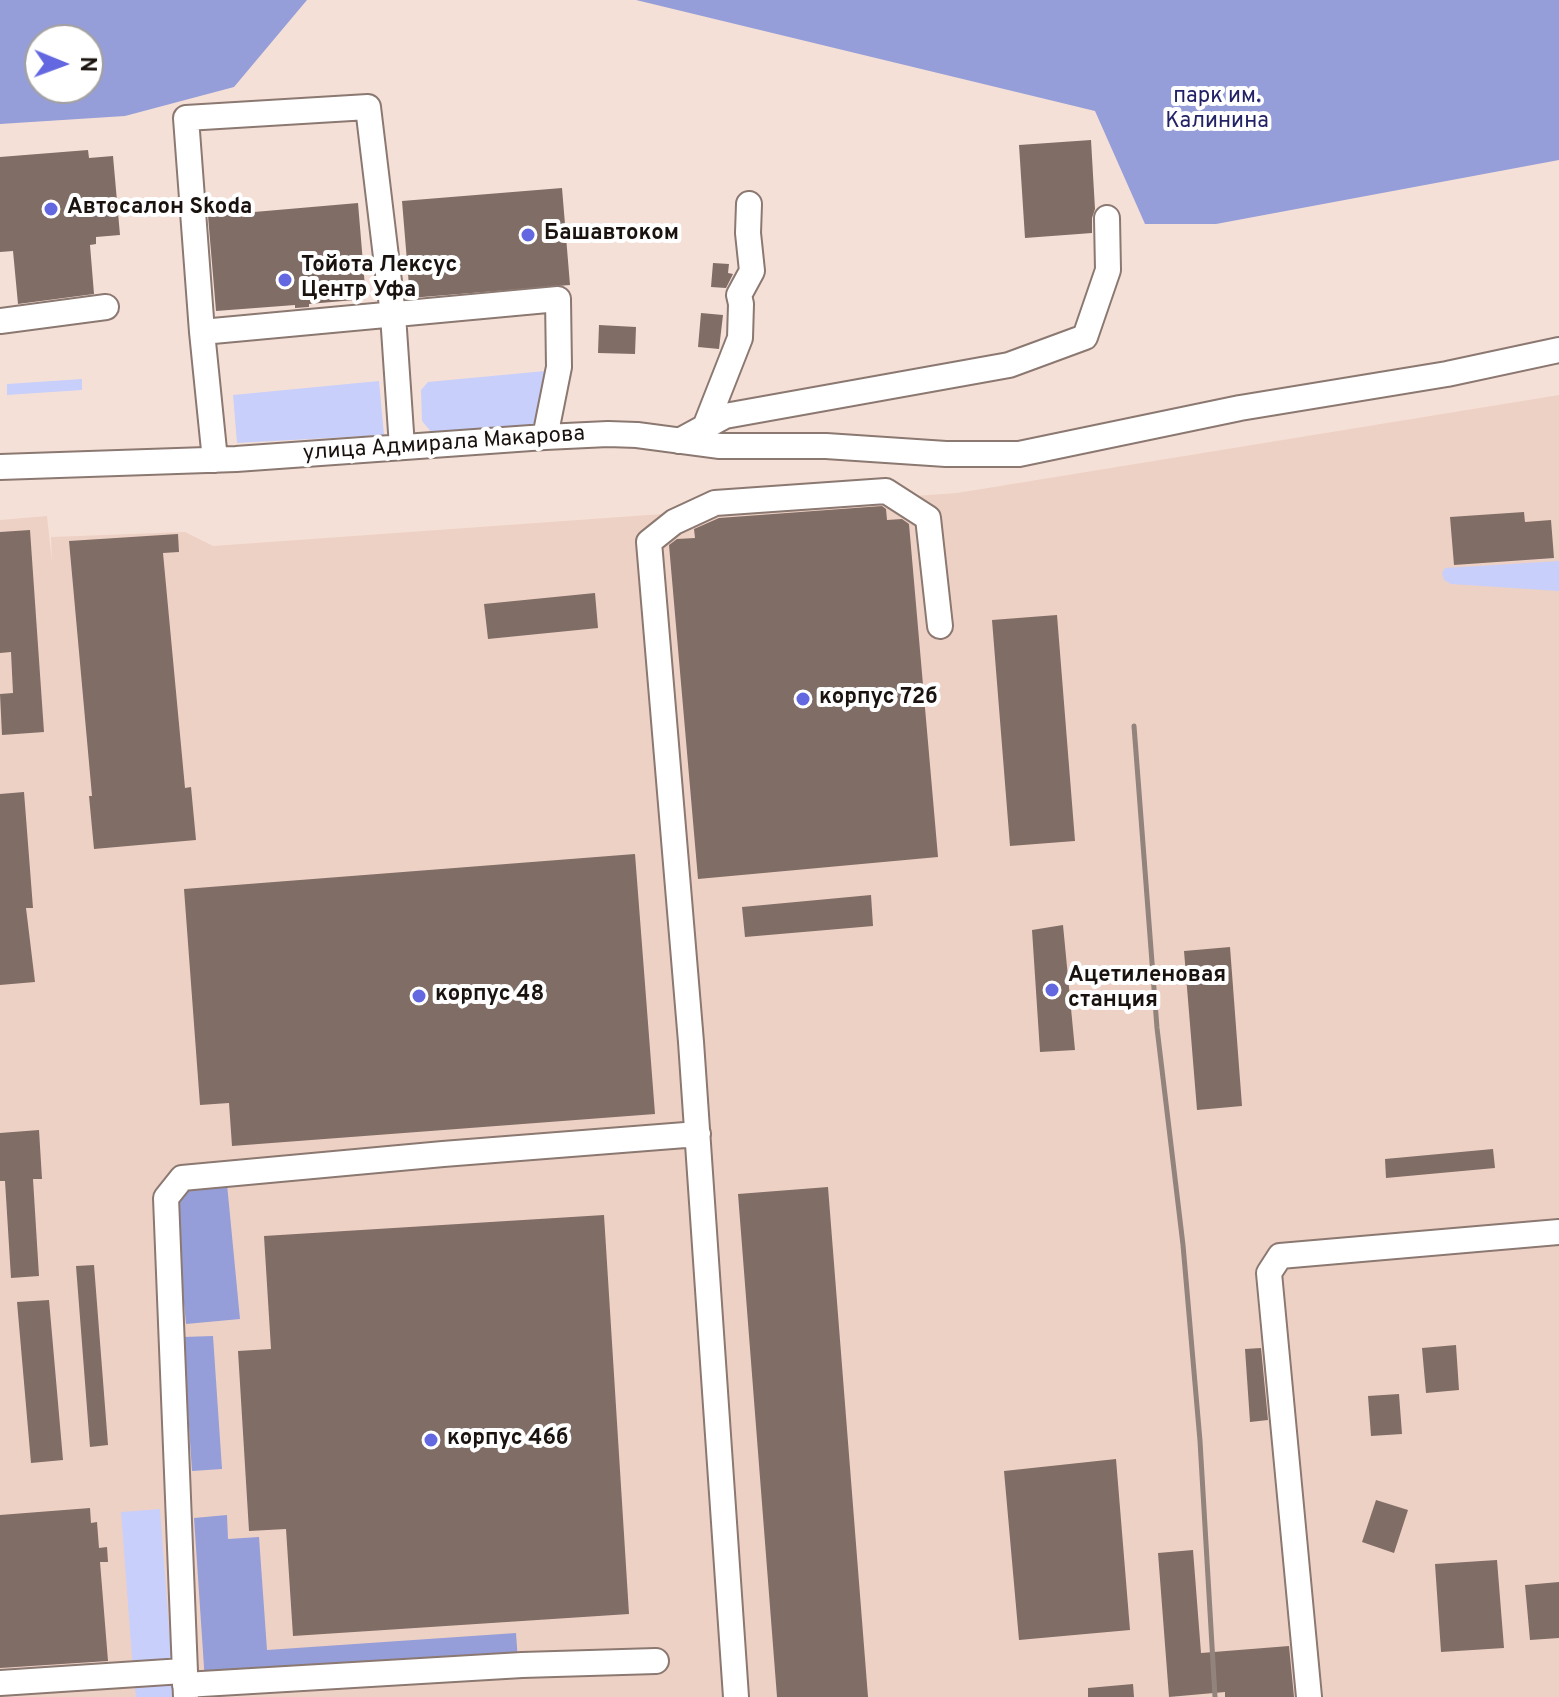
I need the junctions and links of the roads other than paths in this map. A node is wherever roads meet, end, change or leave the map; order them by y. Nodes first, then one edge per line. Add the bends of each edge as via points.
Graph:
1 (749, 204) dead end
2 (1107, 218) dead end
3 (106, 307) dead end
4 (393, 315) junction
5 (0, 321) edge
6 (202, 332) junction
7 (1559, 350) edge
8 (705, 427) junction
9 (545, 437) junction
10 (679, 441) junction
11 (402, 447) junction
12 (215, 460) junction
13 (0, 467) edge
14 (940, 626) dead end
15 (698, 1134) junction
16 (1559, 1232) edge
17 (656, 1661) dead end
18 (0, 1683) edge
19 (185, 1684) edge
20 (736, 1697) edge
21 (1309, 1697) edge

1 - 8 street via 752,271 739,295 740,338
2 - 8 street via 1108,270 1085,337 1009,365 725,416
3 - 5 street
4 - 6 street
4 - 6 street via 368,107 186,118
4 - 9 street via 558,299 559,367
4 - 11 street
6 - 12 street
7 - 10 street, улица Адмирала Макарова via 1019,454
8 - 10 street
9 - 10 street, улица Адмирала Макарова via 608,434
9 - 11 street, улица Адмирала Макарова
11 - 12 street, улица Адмирала Макарова
12 - 13 street, улица Адмирала Макарова
14 - 15 street via 928,518 886,491 715,503 674,522 649,542
15 - 19 street via 182,1178 166,1198
15 - 20 street
16 - 21 street via 1280,1256 1269,1273
17 - 19 street
18 - 19 street

